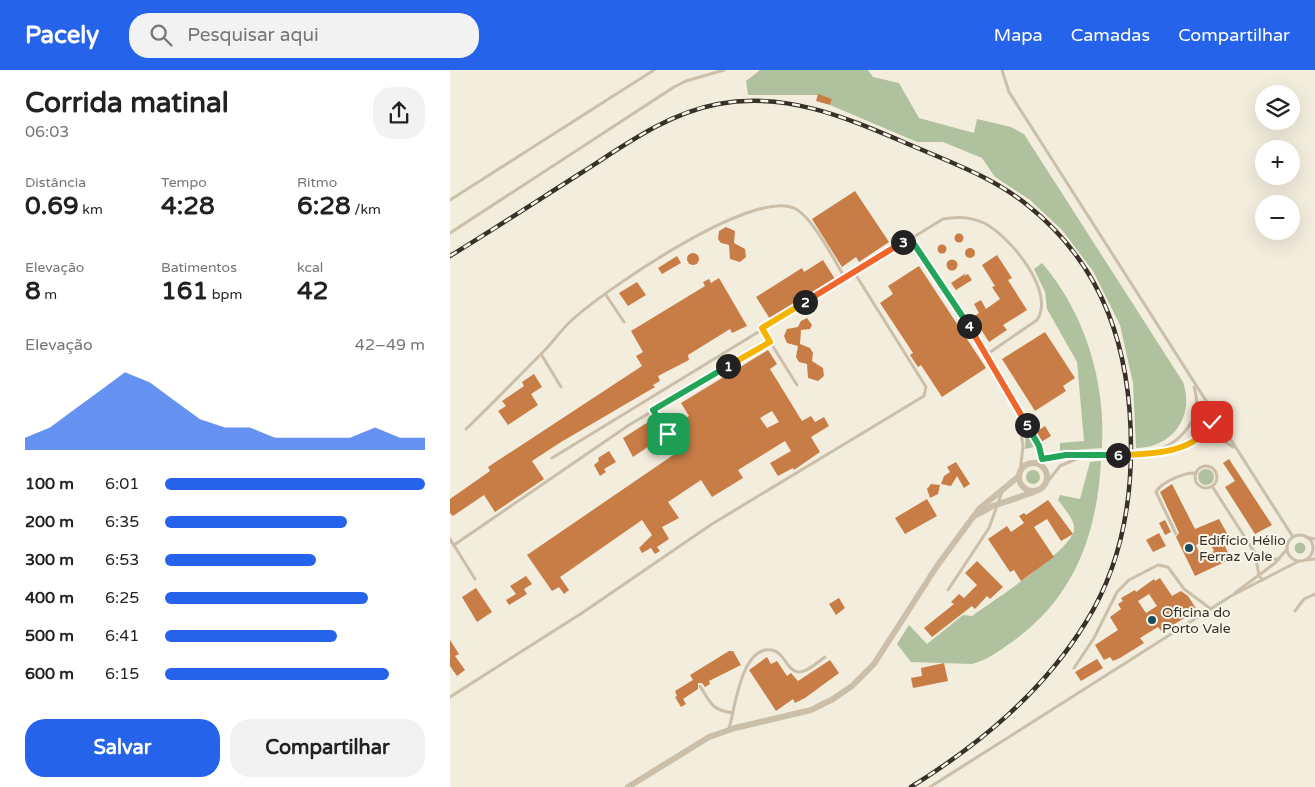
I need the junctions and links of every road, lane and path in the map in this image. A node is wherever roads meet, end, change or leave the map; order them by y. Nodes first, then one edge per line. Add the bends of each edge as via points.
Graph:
1 (654, 70) edge
2 (724, 70) edge
3 (1002, 70) edge
4 (450, 200) edge
5 (450, 233) edge
6 (910, 238) junction
7 (854, 272) junction
8 (845, 278) junction
9 (606, 295) junction
10 (624, 322) dead end
11 (762, 328) junction
12 (770, 342) junction
13 (540, 354) junction
14 (986, 355) junction
15 (1189, 377) junction
16 (797, 385) dead end
17 (561, 387) dead end
18 (1016, 407) junction
19 (653, 410) junction
20 (1214, 415) junction
21 (1192, 422) junction
22 (466, 428) dead end
23 (668, 434) dead end
24 (1189, 442) junction
25 (1236, 449) junction
26 (1141, 454) junction
27 (1092, 455) junction
28 (552, 458) dead end
29 (1042, 459) junction
30 (1028, 464) junction
31 (1043, 467) junction
32 (1196, 473) junction
33 (1020, 474) junction
34 (1045, 485) junction
35 (1212, 486) junction
36 (1004, 487) junction
37 (1036, 491) junction
38 (998, 504) junction
39 (973, 518) junction
40 (1176, 534) dead end
41 (1304, 536) junction
42 (1293, 537) junction
43 (450, 539) edge
44 (1315, 539) edge
45 (454, 545) junction
46 (1287, 548) junction
47 (1255, 553) junction
48 (1280, 558) junction
49 (1304, 560) junction
50 (1315, 560) edge
51 (1299, 561) junction
52 (1259, 574) junction
53 (475, 579) dead end
54 (1263, 580) junction
55 (948, 590) dead end
56 (1315, 594) edge
57 (1232, 596) junction
58 (1211, 609) junction
59 (1295, 611) dead end
60 (824, 657) dead end
61 (1074, 668) dead end
62 (700, 686) dead end
63 (450, 697) edge
64 (733, 713) junction
65 (728, 730) junction
66 (628, 787) edge
67 (930, 787) edge

1 - 4 lane
2 - 5 lane via 678,85
3 - 15 lane via 1008,92
6 - 7 lane
6 - 14 lane
6 - 14 lane via 943,219 970,218 999,234 1027,267 1042,298 1040,316
7 - 8 lane
7 - 63 lane via 926,387 924,396 712,524 582,613
8 - 9 lane via 806,217 791,207 780,206 719,223
8 - 11 lane
9 - 10 lane
9 - 13 lane via 574,318
11 - 12 lane
11 - 28 lane
12 - 16 lane
12 - 19 lane
13 - 17 lane
13 - 22 lane
14 - 18 lane
15 - 20 lane
15 - 21 lane via 1197,400
18 - 29 lane via 1037,441
18 - 33 lane via 1023,436
19 - 23 lane
19 - 45 lane
20 - 21 lane via 1203,415
20 - 24 lane via 1209,428
20 - 25 lane
21 - 26 lane via 1169,445
24 - 25 lane via 1212,438
24 - 26 lane via 1169,451
25 - 42 lane
26 - 27 lane
27 - 29 lane
27 - 34 lane via 1065,462 1051,474
29 - 30 lane
29 - 31 lane
30 - 31 street
30 - 33 street
31 - 34 street via 1047,477
32 - 35 lane via 1195,479 1200,486
32 - 35 lane via 1203,466 1214,468 1217,479
32 - 40 lane via 1184,474 1159,487 1156,492
33 - 36 street
33 - 37 street via 1022,486
34 - 37 street
35 - 47 lane
36 - 38 lane
36 - 39 street via 984,503
37 - 38 street
38 - 39 street
38 - 55 lane via 989,528
39 - 65 street via 937,566 874,664 860,679 811,710
41 - 42 lane
41 - 44 lane
41 - 49 lane via 1310,540 1312,548
42 - 46 lane
43 - 45 lane
45 - 53 lane
46 - 48 lane
46 - 51 lane via 1290,556
47 - 48 lane via 1265,560
47 - 52 lane
48 - 52 lane
49 - 50 lane
49 - 51 lane
51 - 54 lane
52 - 54 lane
52 - 57 lane
54 - 57 lane
56 - 59 lane via 1304,599
57 - 58 lane
58 - 61 lane via 1184,588 1168,567 1158,565 1129,580 1117,592 1094,638
58 - 67 lane
60 - 64 lane via 798,672 778,653 765,650 757,653 746,665
62 - 64 lane via 713,708
64 - 65 lane
65 - 66 street via 687,749

